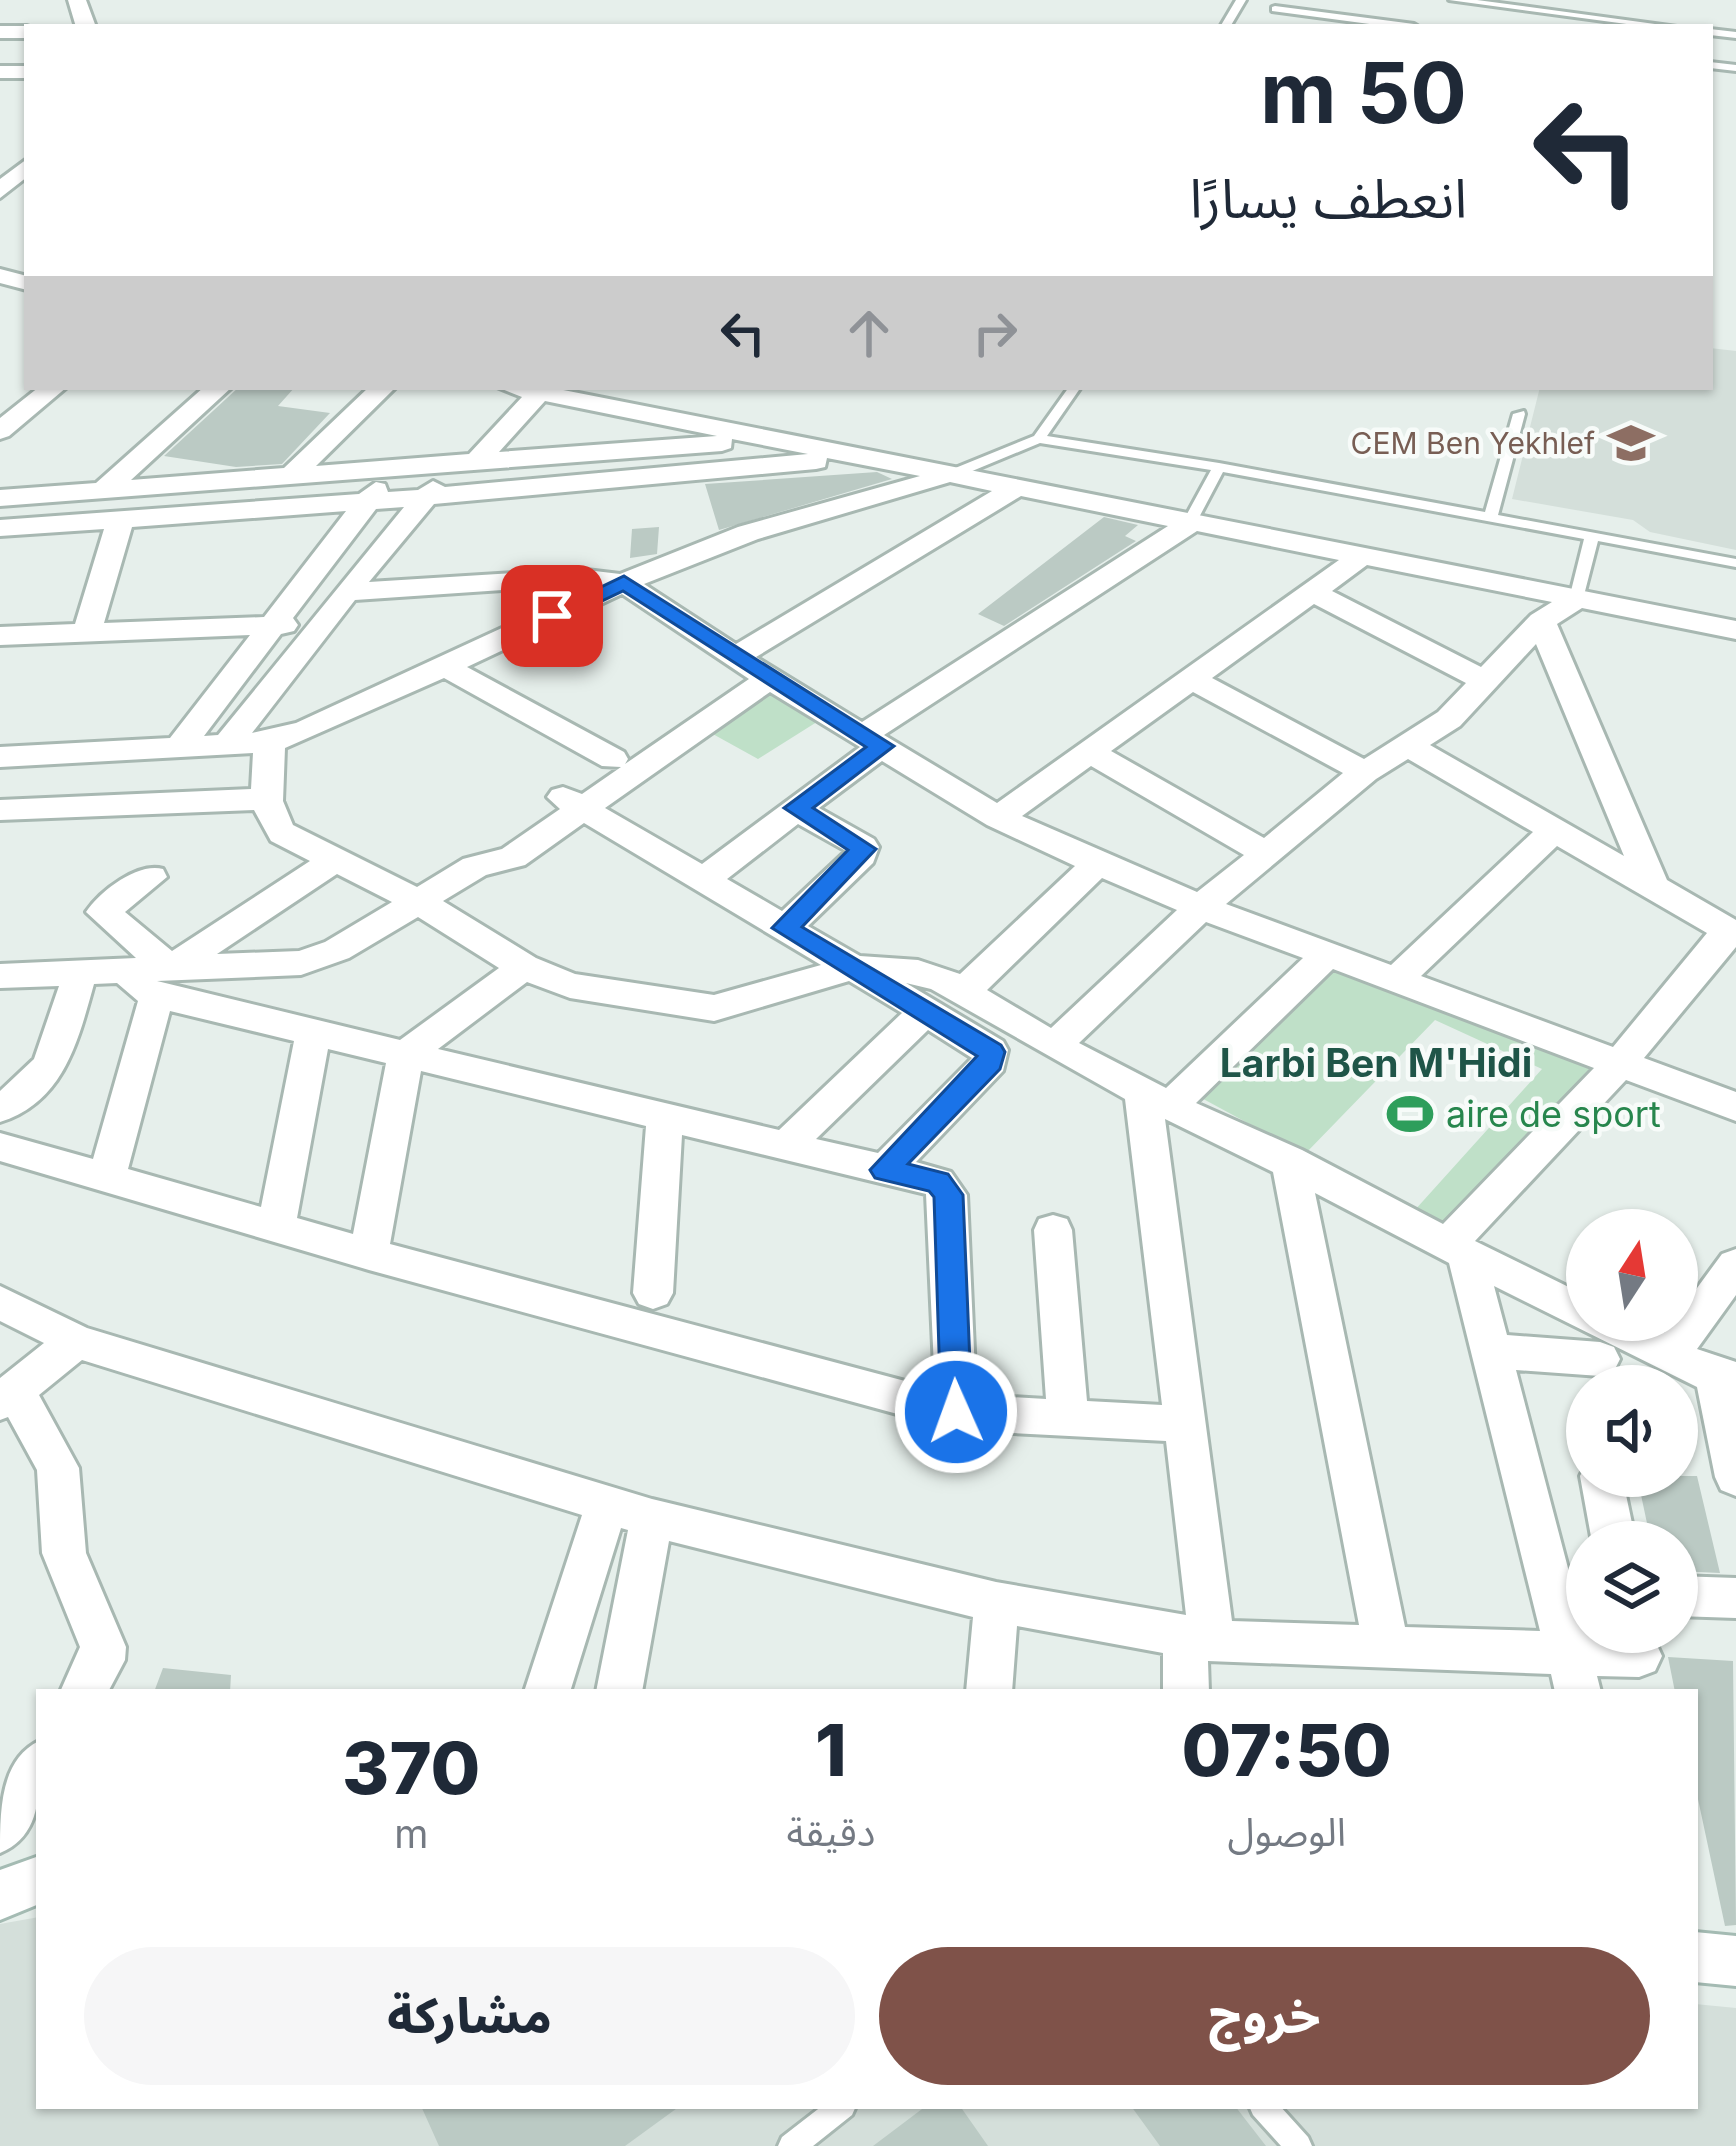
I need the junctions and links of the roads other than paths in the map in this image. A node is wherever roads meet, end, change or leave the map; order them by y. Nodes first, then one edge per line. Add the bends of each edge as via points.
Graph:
1 (1454, 0) edge
2 (1275, 9) dead end
3 (1391, 24) edge
4 (1648, 24) edge
5 (24, 168) edge
6 (0, 191) edge
7 (50, 390) edge
8 (216, 390) edge
9 (380, 390) edge
10 (524, 390) edge
11 (1073, 390) edge
12 (539, 393) junction
13 (1519, 414) dead end
14 (0, 431) edge
15 (1039, 439) junction
16 (768, 440) junction
17 (856, 458) junction
18 (467, 462) junction
19 (1219, 467) junction
20 (394, 468) junction
21 (293, 474) junction
22 (948, 476) junction
23 (105, 489) junction
24 (1014, 489) junction
25 (427, 497) junction
26 (0, 498) edge
27 (367, 502) junction
28 (1491, 516) junction
29 (121, 518) junction
30 (1187, 525) junction
31 (0, 528) edge
32 (1592, 536) junction
33 (1362, 556) junction
34 (1736, 562) edge
35 (624, 583) junction
36 (346, 592) junction
37 (1312, 592) junction
38 (1576, 599) junction
39 (1541, 621) junction
40 (322, 623) junction
41 (268, 626) junction
42 (1736, 630) edge
43 (87, 633) junction
44 (0, 636) edge
45 (444, 666) junction
46 (751, 666) junction
47 (1191, 679) junction
48 (1485, 681) junction
49 (674, 730) junction
50 (873, 741) junction
51 (270, 742) junction
52 (1409, 746) junction
53 (224, 748) junction
54 (177, 750) junction
55 (1089, 752) junction
56 (0, 757) edge
57 (613, 758) junction
58 (1365, 772) junction
59 (264, 800) junction
60 (571, 802) junction
61 (796, 808) junction
62 (2, 815) edge
63 (998, 818) junction
64 (1552, 832) junction
65 (1266, 853) junction
66 (333, 861) junction
67 (1098, 863) junction
68 (151, 878) dead end
69 (703, 880) junction
70 (1655, 891) junction
71 (416, 900) junction
72 (1201, 907) junction
73 (785, 928) junction
74 (1732, 932) edge
75 (1327, 955) junction
76 (524, 967) junction
77 (854, 968) junction
78 (80, 973) junction
79 (0, 976) edge
80 (1396, 980) junction
81 (164, 982) junction
82 (963, 992) junction
83 (926, 1011) junction
84 (314, 1029) junction
85 (1054, 1046) junction
86 (406, 1054) junction
87 (1622, 1062) junction
88 (1156, 1100) junction
89 (1736, 1107) edge
90 (0, 1108) edge
91 (665, 1117) junction
92 (784, 1146) junction
93 (0, 1147) edge
94 (1289, 1160) junction
95 (885, 1170) junction
96 (107, 1178) junction
97 (276, 1226) junction
98 (1053, 1230) dead end
99 (1457, 1252) junction
100 (369, 1254) junction
101 (1736, 1265) edge
102 (653, 1293) dead end
103 (0, 1302) edge
104 (1566, 1320) edge
105 (76, 1341) junction
106 (1599, 1341) edge
107 (1491, 1351) junction
108 (1671, 1354) junction
109 (1726, 1378) edge
110 (8, 1396) edge
111 (956, 1412) junction
112 (1068, 1418) junction
113 (1186, 1424) junction
114 (1736, 1477) edge
115 (607, 1504) junction
116 (652, 1518) junction
117 (1566, 1586) edge
118 (1698, 1597) edge
119 (1736, 1598) edge
120 (995, 1602) junction
121 (1199, 1639) junction
122 (1386, 1646) junction
123 (1640, 1660) edge
124 (1572, 1673) edge
125 (85, 1689) edge
126 (548, 1689) edge
127 (621, 1689) edge
128 (989, 1689) edge
129 (1187, 1689) edge
130 (36, 1769) edge
131 (0, 1828) edge
132 (36, 1881) edge
133 (0, 1894) edge
134 (1698, 1957) edge
135 (1736, 1961) edge
136 (839, 2109) edge
137 (1265, 2109) edge
138 (791, 2146) edge
139 (1299, 2146) edge

1 - 4 lane
2 - 3 lane
5 - 6 street
7 - 14 street
8 - 23 street
9 - 21 street
10 - 12 street
11 - 15 lane
12 - 16 street
12 - 18 street
13 - 28 lane
15 - 19 lane
15 - 22 lane
16 - 17 street
16 - 18 street
17 - 22 street
17 - 25 street
18 - 20 street
18 - 25 street
19 - 28 lane
19 - 30 lane
20 - 21 street
20 - 27 street
21 - 23 street
22 - 24 street
22 - 35 street via 748,533
23 - 26 street
24 - 30 street
24 - 46 street
25 - 27 street
25 - 36 street
27 - 29 street
27 - 41 street
28 - 32 lane
29 - 31 street
29 - 43 street
30 - 33 street
30 - 50 street
32 - 34 lane
32 - 38 lane
33 - 37 street
33 - 38 street
35 - 36 street via 578,577
35 - 45 street
35 - 46 street
36 - 40 street
37 - 47 street
37 - 48 street
38 - 39 street
38 - 42 street
39 - 48 street
39 - 70 street
40 - 41 street
40 - 53 street
41 - 43 street
41 - 54 street
43 - 44 street
45 - 51 street
45 - 57 street
46 - 49 street
46 - 50 street
47 - 55 street
47 - 58 street
48 - 52 street
49 - 57 street
49 - 60 street
50 - 61 street
50 - 63 street
51 - 53 street
51 - 59 street
52 - 58 street
52 - 64 street
53 - 54 street
54 - 56 street
55 - 63 street
55 - 65 street
57 - 60 street
58 - 65 street
59 - 62 street
59 - 66 street via 282,833
60 - 69 street
60 - 71 street via 513,857 475,867
61 - 69 street
61 - 73 street via 864,849
63 - 67 street
64 - 70 street
64 - 80 street
65 - 72 street
66 - 71 street
66 - 81 street
67 - 72 street
67 - 82 street
68 - 81 street via 103,912
69 - 73 street
70 - 74 street
71 - 76 street
71 - 81 street via 301,963
72 - 75 street
72 - 85 street
73 - 77 street
74 - 87 street
75 - 80 street
75 - 88 street
76 - 77 street via 570,986 714,1008
76 - 86 street
77 - 82 street via 918,972
77 - 83 street
78 - 79 street
78 - 81 street via 126,970 129,980
78 - 90 street via 46,1076
80 - 87 street
81 - 84 street
81 - 96 street
82 - 85 street
83 - 92 street
83 - 95 street via 990,1051 991,1060
84 - 86 street
84 - 97 street
85 - 88 street
86 - 91 street
86 - 100 street
87 - 89 street
87 - 99 street
88 - 94 street
88 - 113 street
91 - 92 street
91 - 102 street
92 - 95 street
93 - 96 street
94 - 99 street
94 - 122 street
95 - 111 street via 938,1182 948,1195
96 - 97 street
97 - 100 street
98 - 112 street
99 - 104 street
99 - 107 street
100 - 111 street
101 - 108 street
103 - 105 street
105 - 110 street
105 - 115 street
106 - 107 street
106 - 108 street
107 - 117 street
108 - 109 street
109 - 114 street
110 - 125 street via 58,1468 64,1553 103,1647
111 - 112 street
112 - 113 street
113 - 121 street
115 - 116 street
115 - 126 street
116 - 120 street
116 - 127 street
118 - 119 street
120 - 121 street
120 - 128 street
121 - 122 street
121 - 129 street
122 - 124 street
123 - 124 street
130 - 131 street
132 - 133 street
134 - 135 street
136 - 138 lane
137 - 139 lane

